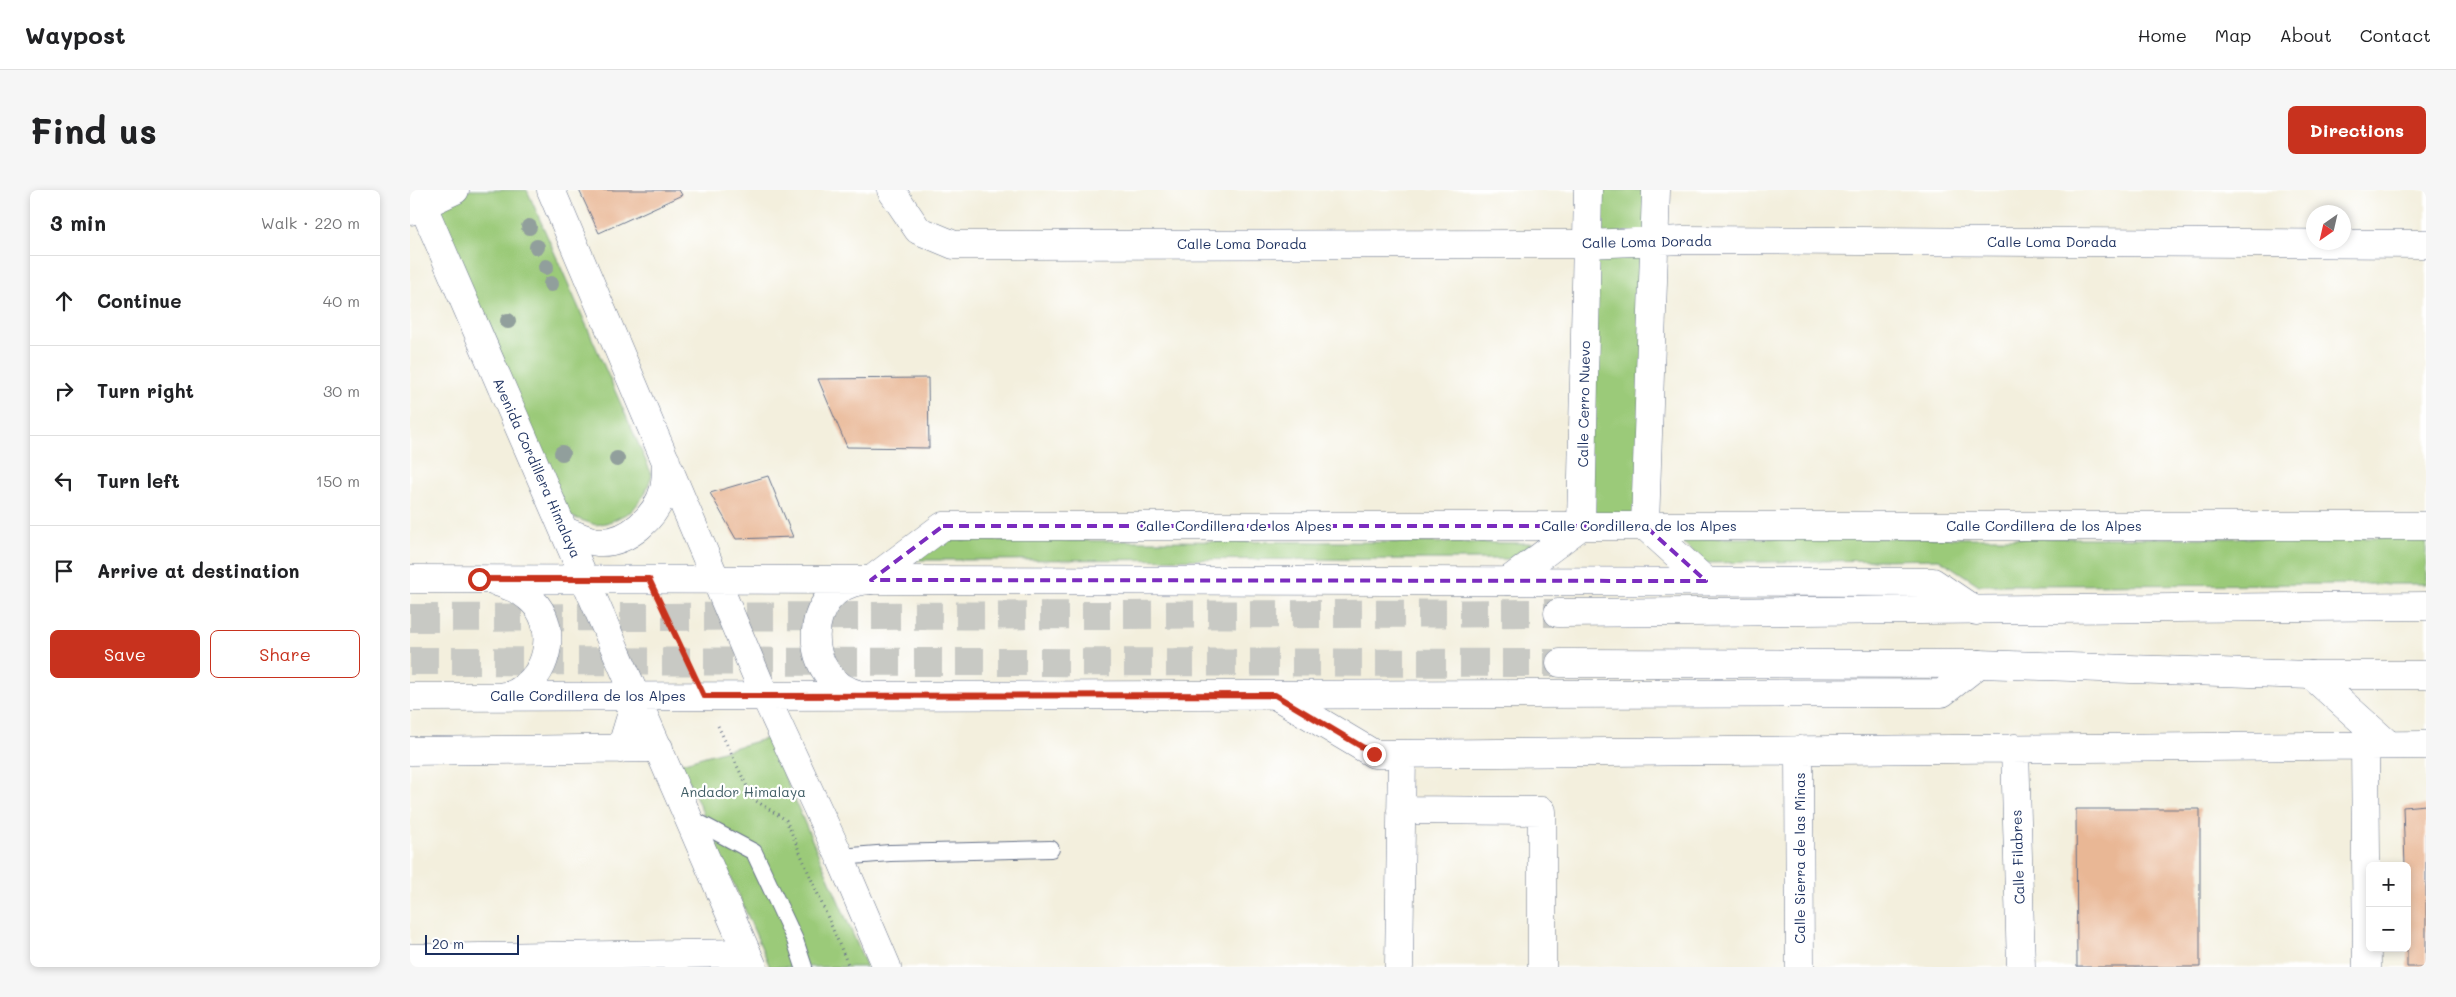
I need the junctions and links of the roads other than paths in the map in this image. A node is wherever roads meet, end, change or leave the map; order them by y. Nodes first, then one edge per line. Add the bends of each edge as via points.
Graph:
1 (455, 190) edge
2 (551, 190) edge
3 (892, 190) edge
4 (1588, 190) edge
5 (1656, 190) edge
6 (416, 202) edge
7 (1654, 240) junction
8 (1587, 244) junction
9 (2426, 244) edge
10 (666, 459) junction
11 (1581, 526) junction
12 (1645, 526) junction
13 (2426, 526) edge
14 (564, 531) junction
15 (410, 579) edge
16 (479, 579) junction
17 (586, 580) junction
18 (717, 580) junction
19 (871, 580) junction
20 (1508, 581) junction
21 (1706, 581) junction
22 (2426, 606) edge
23 (1976, 611) junction
24 (1558, 613) tunnel mouth
25 (1560, 663) tunnel mouth
26 (1978, 664) junction
27 (2426, 675) edge
28 (2311, 676) junction
29 (864, 695) junction
30 (1275, 695) junction
31 (638, 696) junction
32 (765, 696) junction
33 (410, 697) edge
34 (495, 697) junction
35 (2426, 744) edge
36 (2377, 745) junction
37 (659, 748) junction
38 (2015, 748) junction
39 (621, 749) junction
40 (1799, 750) junction
41 (410, 751) edge
42 (1402, 754) junction
43 (1401, 810) junction
44 (688, 817) junction
45 (1051, 849) dead end
46 (840, 857) junction
47 (410, 958) edge
48 (750, 960) edge
49 (804, 967) edge
50 (887, 967) edge
51 (1398, 967) edge
52 (1542, 967) edge
53 (1800, 967) edge
54 (2021, 967) edge
55 (2367, 967) edge

1 - 6 main road
2 - 10 main road
3 - 8 main road, Calle Loma Dorada via 918,230 954,245
4 - 8 main road, Calle Cerro Nuevo
5 - 7 main road
6 - 14 main road, Avenida Cordillera Himalaya
7 - 8 main road, Calle Loma Dorada
7 - 9 main road, Calle Loma Dorada
7 - 12 main road
8 - 11 main road, Calle Cerro Nuevo
10 - 14 main road via 664,490 645,522 627,534 598,542
10 - 18 main road
11 - 12 main road, Calle Cordillera de los Alpes
11 - 19 main road, Calle Cordillera de los Alpes via 943,526
11 - 20 main road
12 - 13 main road, Calle Cordillera de los Alpes
12 - 21 main road
14 - 17 main road, Avenida Cordillera Himalaya
15 - 16 main road
16 - 17 main road
16 - 34 main road via 514,587 530,598 547,628 546,657 532,682 510,696
17 - 18 main road
17 - 31 main road, Avenida Cordillera Himalaya
18 - 19 main road
18 - 32 main road
19 - 20 main road
19 - 29 main road via 856,582 839,590 825,604 815,632 819,660 829,676 852,693
20 - 21 main road
21 - 23 main road via 1933,582
22 - 23 main road
23 - 24 main road
25 - 26 main road
26 - 28 main road
26 - 30 main road, Calle Cordillera de los Alpes via 1942,693
27 - 28 main road
28 - 36 main road
29 - 30 main road, Calle Cordillera de los Alpes
29 - 32 main road, Calle Cordillera de los Alpes
30 - 42 main road via 1374,754
31 - 32 main road, Calle Cordillera de los Alpes
31 - 34 main road, Calle Cordillera de los Alpes
31 - 37 main road, Avenida Cordillera Himalaya
31 - 39 main road
32 - 46 main road
33 - 34 main road, Calle Cordillera de los Alpes
35 - 36 main road
36 - 38 main road
36 - 55 main road
37 - 39 main road
37 - 44 main road, Avenida Cordillera Himalaya
38 - 40 main road
38 - 54 main road, Calle Filabres
39 - 41 main road
40 - 42 main road
40 - 53 main road, Calle Sierra de las Minas
42 - 43 main road
43 - 51 main road
43 - 52 main road via 1542,811
44 - 48 main road, Avenida Cordillera Himalaya
44 - 49 lane via 754,852 795,940
45 - 46 lane
46 - 50 main road
47 - 48 main road

